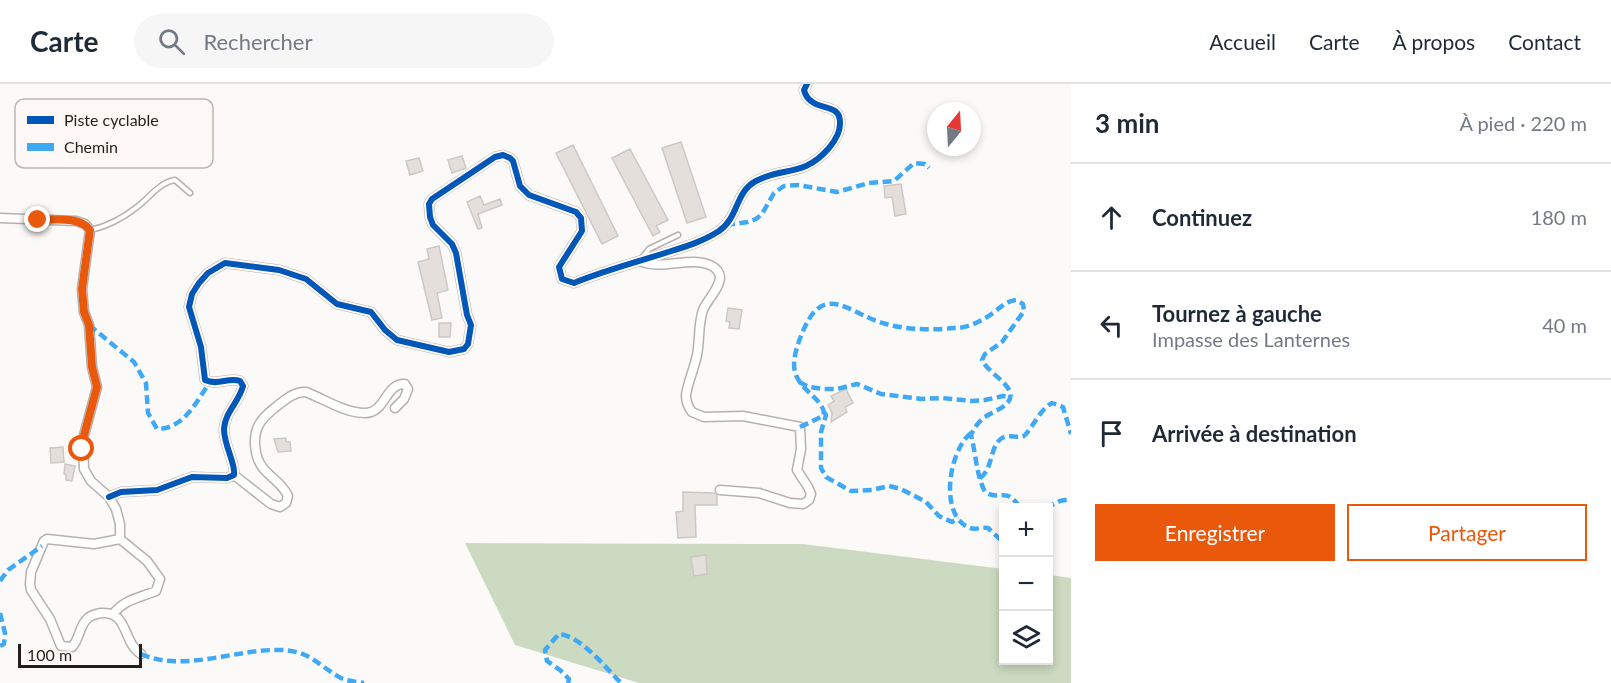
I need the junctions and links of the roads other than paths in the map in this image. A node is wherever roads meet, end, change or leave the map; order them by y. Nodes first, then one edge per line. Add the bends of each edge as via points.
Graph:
1 (804, 86) edge
2 (190, 194) dead end
3 (0, 218) edge
4 (90, 230) junction
5 (678, 235) dead end
6 (640, 261) junction
7 (395, 408) dead end
8 (234, 476) junction
9 (720, 490) dead end
10 (109, 497) junction
11 (120, 539) junction
12 (113, 614) junction
13 (141, 654) dead end

1 - 6 street via 811,101 832,109 840,118 838,134 825,152 803,168 752,183 721,230 700,242
2 - 4 lane via 175,180 168,181 106,227
3 - 4 street via 76,221
4 - 10 street via 82,289 97,387 82,449 84,469
5 - 6 lane via 649,249
6 - 8 street via 574,283 562,279 559,267 582,231 582,218 576,212 529,195 520,186 513,161 503,155 429,204 433,225 453,246 471,325 464,349 436,350 397,340 371,312 337,304 306,279 279,270 225,263 208,273 192,294 189,307 201,347 205,380 236,380 243,386 224,428
6 - 9 street via 653,265 705,264 718,273 718,284 701,316 697,355 686,396 692,412 704,417 743,416 800,427 797,470 811,494 809,500 803,504 790,503 759,493
7 - 8 street via 404,399 408,389 405,384 397,384 380,406 366,413 298,392 267,414 260,422 256,439 261,466 285,490 286,503 280,507 271,504
8 - 10 street via 192,477 165,488 121,492
10 - 11 street via 118,515
11 - 12 street via 147,561 160,582 156,591 129,600
11 - 12 street via 94,544 47,539 30,584 61,646 75,644 90,616
12 - 13 street via 122,620 126,636

